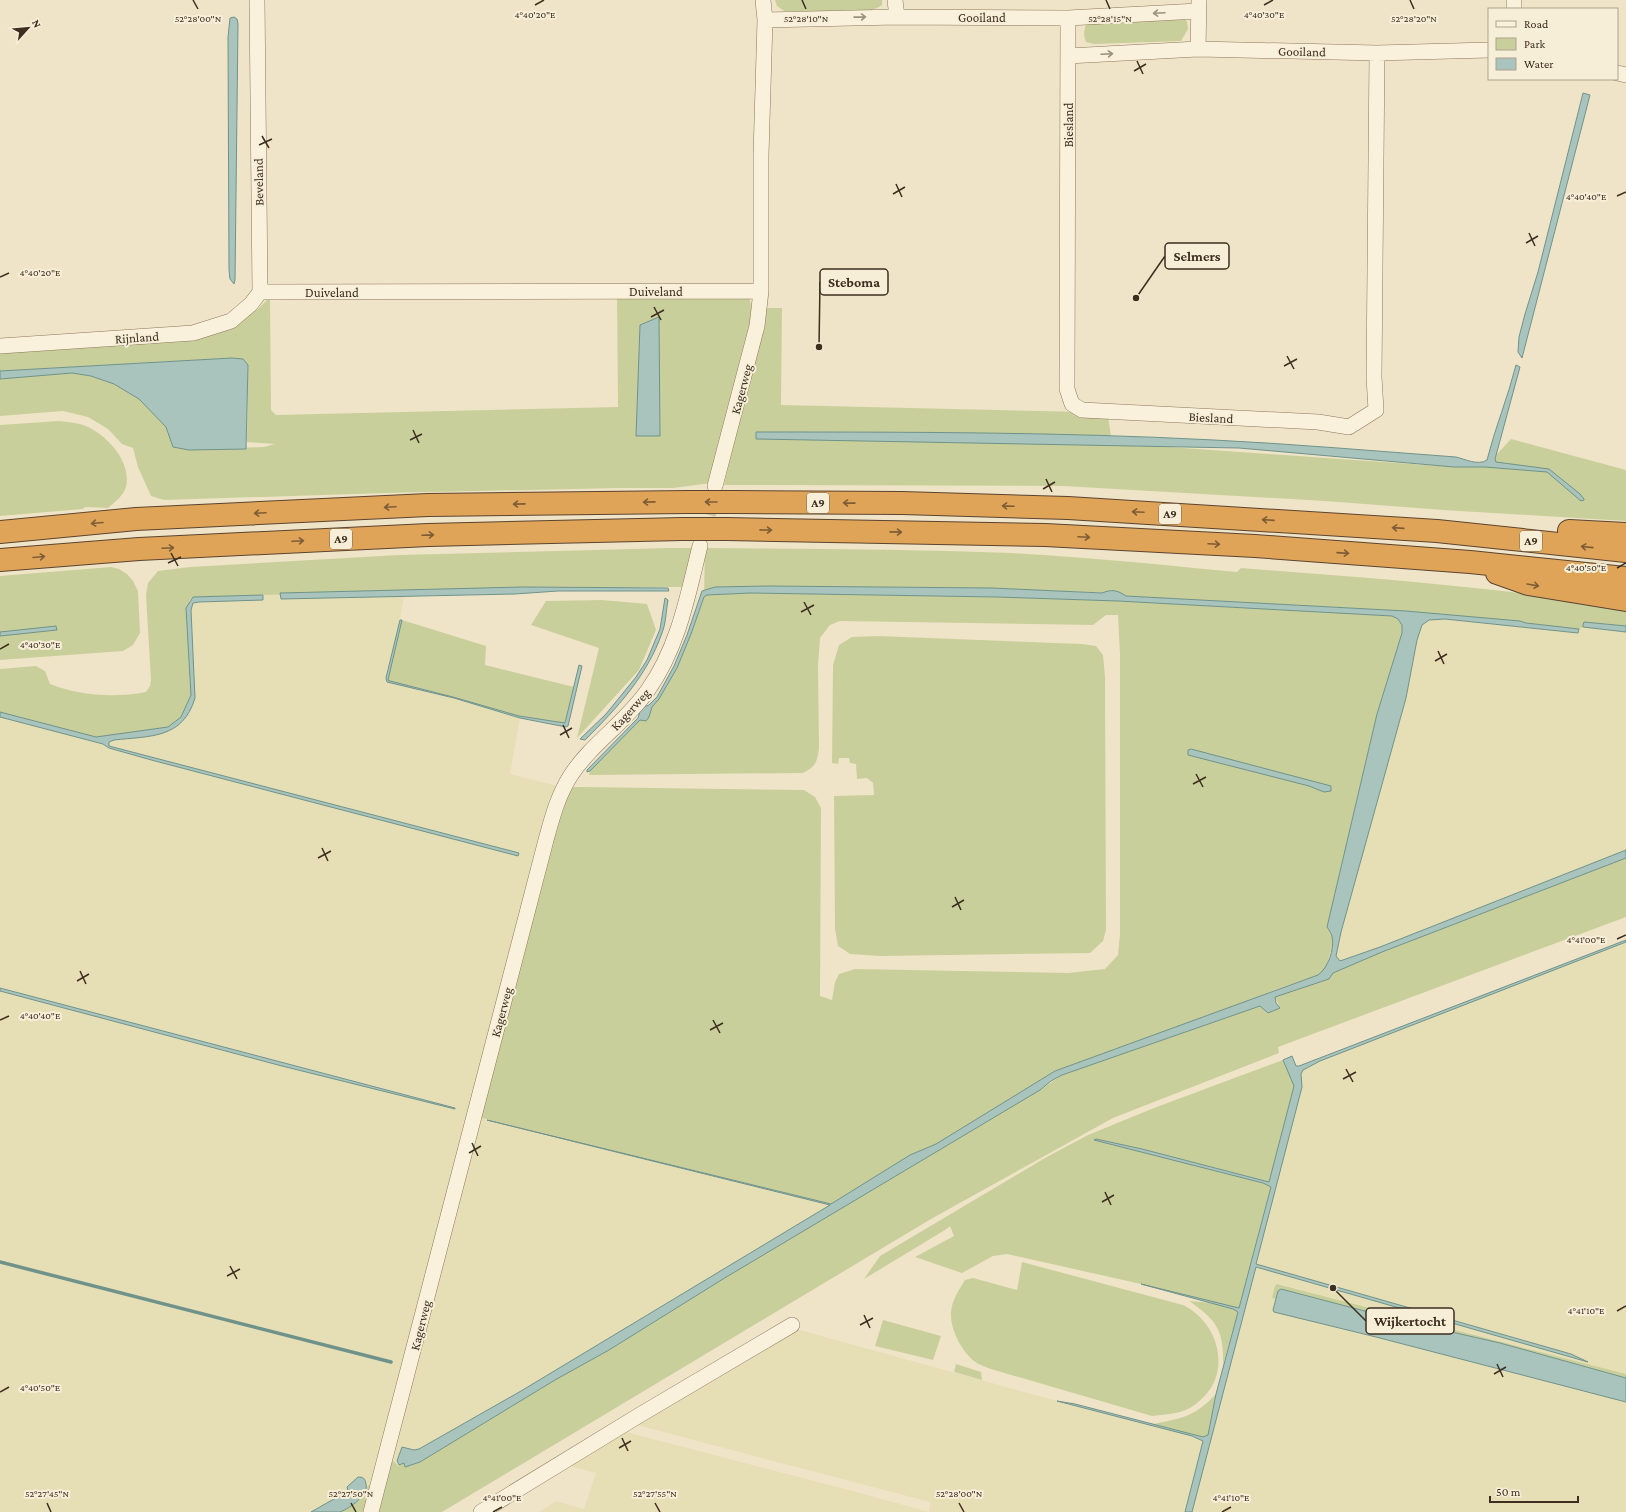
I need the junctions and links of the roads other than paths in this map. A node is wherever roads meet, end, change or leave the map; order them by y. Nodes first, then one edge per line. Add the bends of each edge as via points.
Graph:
1 (257, 0) edge
2 (763, 0) edge
3 (895, 0) edge
4 (1198, 6) edge
5 (897, 16) junction
6 (1068, 18) junction
7 (765, 20) junction
8 (1198, 49) junction
9 (1488, 50) edge
10 (1377, 53) junction
11 (1068, 56) junction
12 (761, 291) junction
13 (260, 292) junction
14 (0, 346) edge
15 (716, 486) tunnel mouth
16 (1437, 531) junction
17 (0, 532) edge
18 (1626, 534) edge
19 (700, 546) tunnel mouth
20 (1626, 551) edge
21 (0, 560) edge
22 (1470, 562) junction
23 (1626, 578) edge
24 (1626, 600) edge
25 (792, 1325) dead end
26 (371, 1512) edge
27 (481, 1512) edge

1 - 13 street, Beveland
2 - 7 street
3 - 5 street
4 -> 6 street, Gooiland
4 - 8 street
5 - 6 street, Gooiland
7 -> 5 street, Gooiland
6 - 11 street, Biesland
7 - 12 street
8 - 10 street, Gooiland
11 -> 8 street, Gooiland
9 - 10 street, Gooiland
10 - 11 street, Biesland via 1374,377 1376,410 1349,427 1318,422 1082,410 1072,404 1067,389
12 - 13 street, Duiveland
12 - 15 street, Kagerweg via 757,326
13 - 14 street, Rijnland via 251,304 231,321 193,333
16 -> 17 highway, A9, bridge via 1068,508 688,502 428,505 136,520
16 - 18 highway, A9 via 1500,525 1537,530
20 -> 16 highway, A9
19 - 26 street, Kagerweg via 671,649 648,690 582,761 570,776 558,800
21 -> 22 highway, A9, bridge via 139,549 428,534 727,529 1045,535 1255,546
22 - 23 highway, A9
22 -> 24 highway, A9 via 1528,584
25 - 27 street

